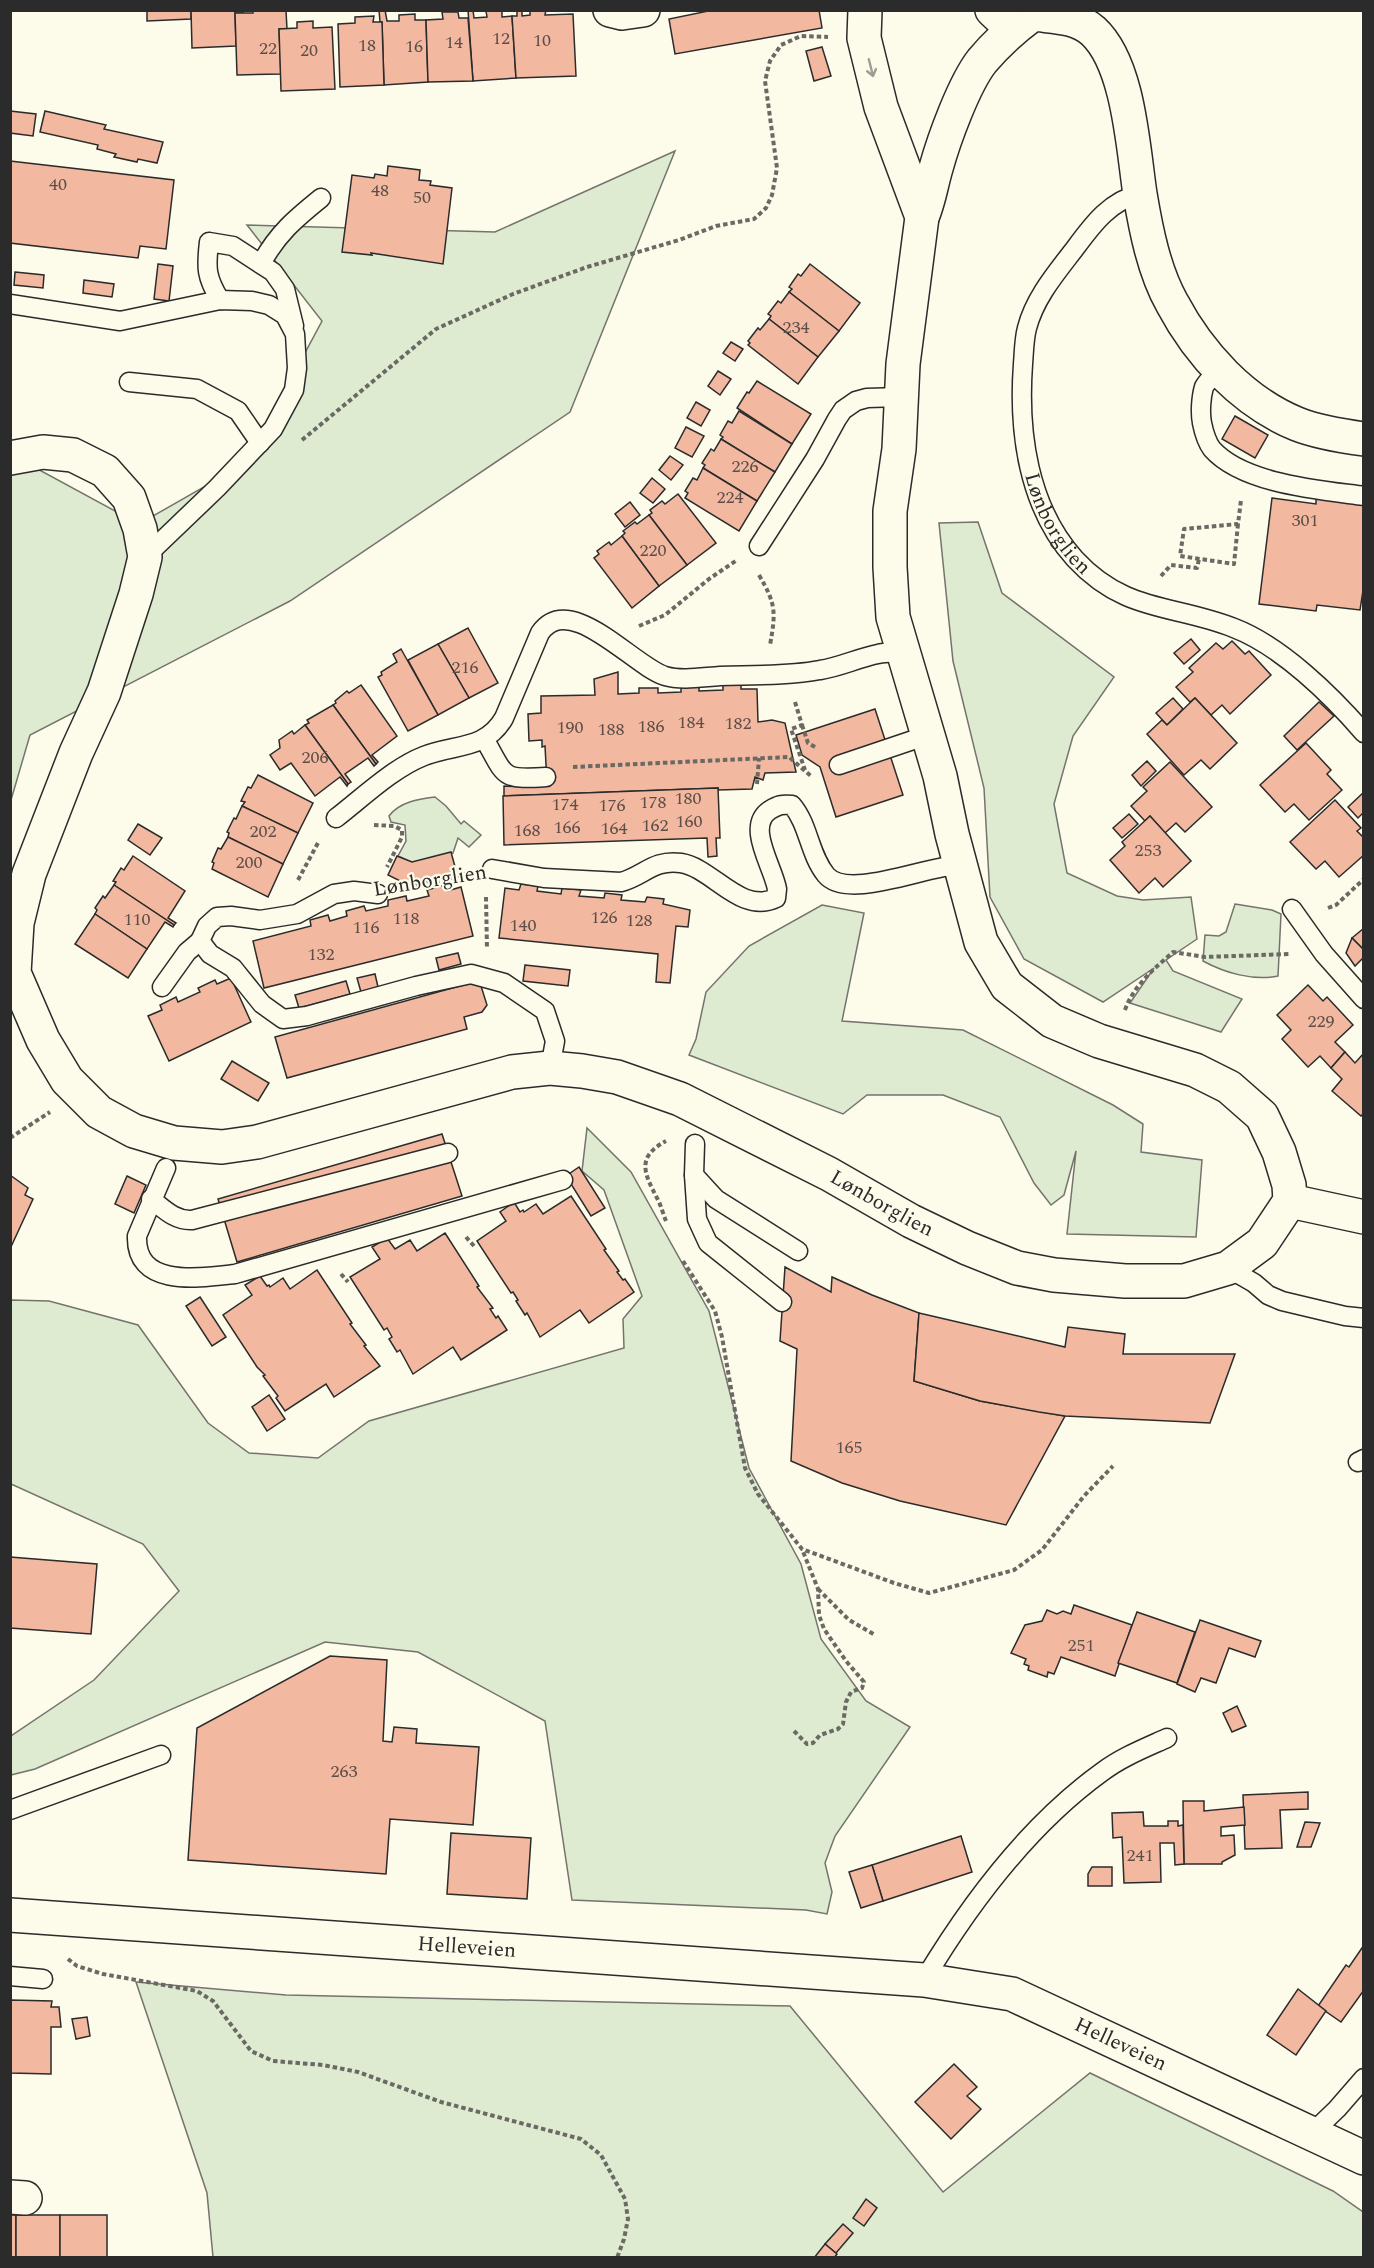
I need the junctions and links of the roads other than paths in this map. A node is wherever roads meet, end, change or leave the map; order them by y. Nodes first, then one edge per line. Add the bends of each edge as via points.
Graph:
1 (610, 10) edge
2 (643, 10) edge
3 (1002, 20) edge
4 (864, 24) edge
5 (1140, 194) junction
6 (321, 198) dead end
7 (922, 217) junction
8 (261, 264) junction
9 (220, 300) junction
10 (10, 304) edge
11 (294, 334) junction
12 (1219, 369) junction
13 (129, 382) dead end
14 (901, 396) junction
15 (1364, 439) edge
16 (260, 443) junction
17 (10, 458) edge
18 (1364, 496) edge
19 (759, 546) road end
20 (145, 557) junction
21 (905, 652) junction
22 (1364, 733) edge
23 (928, 735) junction
24 (484, 740) junction
25 (839, 765) dead end
26 (546, 777) dead end
27 (336, 818) road end
28 (960, 866) junction
29 (490, 869) road end
30 (378, 894) road end
31 (1292, 909) road end
32 (200, 941) junction
33 (162, 987) dead end
34 (1364, 999) edge
35 (550, 1068) junction
36 (694, 1144) dead end
37 (448, 1153) dead end
38 (166, 1168) dead end
39 (694, 1175) junction
40 (563, 1180) dead end
41 (152, 1199) junction
42 (1290, 1201) junction
43 (1364, 1217) edge
44 (798, 1251) dead end
45 (1228, 1268) junction
46 (782, 1302) dead end
47 (1364, 1318) edge
48 (1167, 1738) dead end
49 (160, 1755) dead end
50 (10, 1810) edge
51 (10, 1915) edge
52 (10, 1976) edge
53 (43, 1979) dead end
54 (924, 1980) junction
55 (1364, 2078) edge
56 (1312, 2133) junction
57 (1364, 2158) edge

1 - 2 street
3 - 5 street via 1033,14 1072,20 1087,27 1105,46 1122,88
3 - 7 street via 968,85 936,167
4 -> 7 street via 881,107
5 - 12 street via 1147,233 1171,302 1203,353
5 - 22 lane, Lønborglien via 1127,196 1091,228 1038,299 1026,329 1021,389 1024,430 1039,502 1053,532 1097,579 1120,595 1150,606 1236,628 1306,675
6 - 8 lane via 273,242
7 - 14 street
8 - 9 lane via 233,246 209,242 206,269
8 - 11 lane via 273,272 285,290
9 - 10 lane via 120,321
9 - 11 lane via 269,305 285,315
11 - 16 lane via 294,390 273,429
12 - 15 street via 1252,398 1287,420
12 - 18 lane via 1205,385 1201,417 1205,438 1213,449 1231,464 1278,482
13 - 16 lane via 197,389 238,411
14 - 19 lane via 867,398 843,410
14 - 21 street via 899,449 890,511 890,567 894,617
16 - 20 lane
17 - 20 street, Lønborglien via 43,452 73,455 105,471 129,498
20 - 35 street, Lønborglien via 104,692 28,874 17,923 15,973 43,1040 67,1080 99,1112 134,1131 174,1143 222,1148 257,1142 473,1081
21 - 23 street
21 - 24 lane via 877,654 821,670 667,677 608,638 582,625 556,620 545,625 540,633 501,724
23 - 25 lane
23 - 28 street
24 - 26 lane via 502,771 510,777
24 - 27 lane via 423,756
28 - 29 lane, Lønborglien via 944,865 853,886 838,884 828,878 816,858 799,813 792,805 780,804 765,813 759,824 777,889 776,898 765,903 742,897 681,863 652,865 621,882 544,878
28 - 42 street via 981,942 1007,986 1052,1021 1195,1070 1229,1087 1262,1116 1279,1152
30 - 32 lane, Lønborglien via 334,894 297,914 261,920 217,917
31 - 34 lane
32 - 33 lane via 187,952
32 - 35 lane via 210,954 233,968 262,1004 283,1019 471,974 504,983 545,1011 555,1041
35 - 45 street, Lønborglien via 617,1077 680,1099 829,1174 911,1221 1017,1268 1125,1281 1184,1281
36 - 39 lane
37 - 41 lane via 192,1220 176,1217
38 - 41 lane
39 - 44 lane via 716,1199
39 - 46 lane via 697,1219 708,1243
40 - 41 lane via 235,1274 210,1277 157,1273 140,1257 136,1236
42 - 43 street
42 - 45 street, Lønborglien via 1262,1243
45 - 47 lane via 1282,1301
48 - 54 lane via 1103,1771 1031,1836 970,1907
49 - 50 lane
51 - 54 street, Helleveien
52 - 53 lane
54 - 56 street, Helleveien via 1012,1994
55 - 56 lane
56 - 57 street, Helleveien

